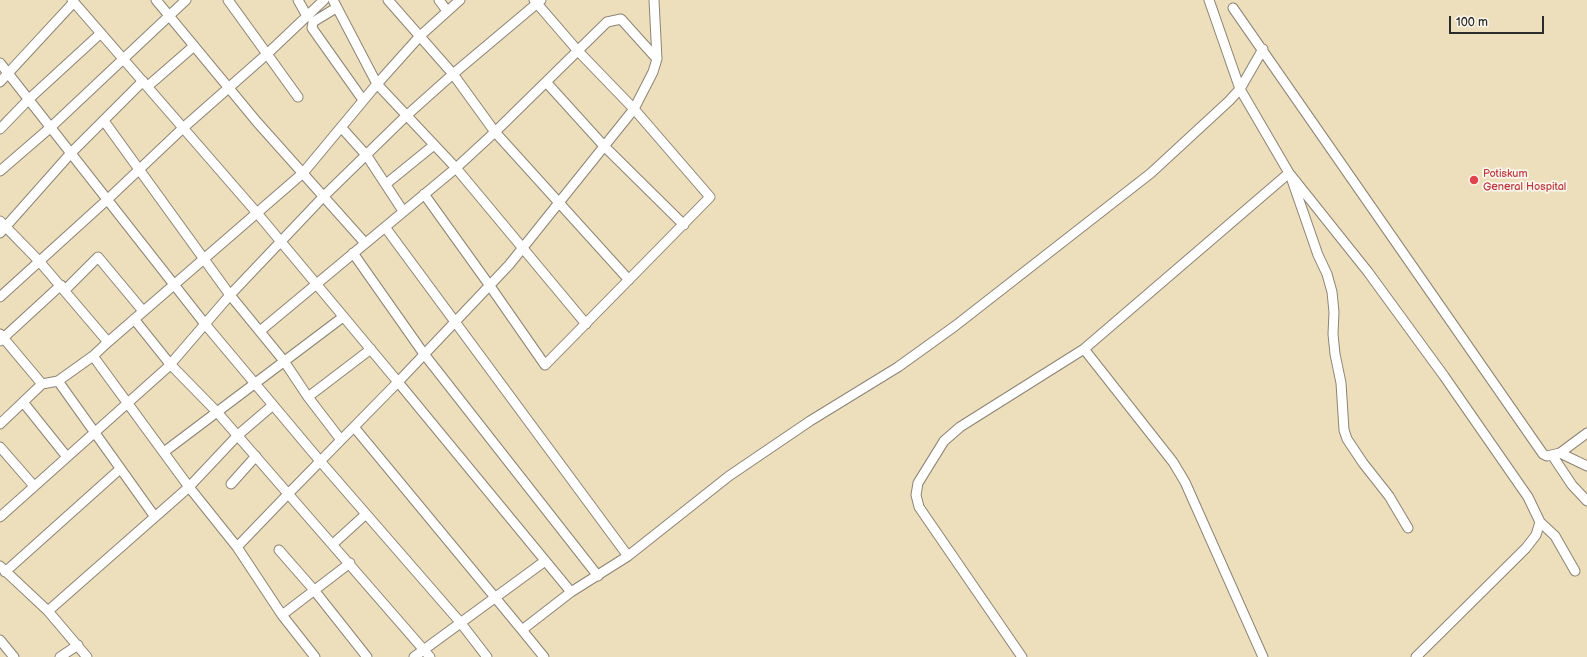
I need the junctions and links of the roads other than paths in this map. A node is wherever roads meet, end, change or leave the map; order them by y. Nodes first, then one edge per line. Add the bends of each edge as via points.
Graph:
1 (156, 0) edge
2 (186, 0) edge
3 (228, 0) edge
4 (298, 0) edge
5 (324, 0) edge
6 (388, 0) edge
7 (439, 0) edge
8 (460, 0) edge
9 (654, 0) edge
10 (1209, 0) edge
11 (73, 1) edge
12 (537, 1) edge
13 (335, 4) edge
14 (1233, 8) dead end
15 (448, 11) junction
16 (169, 16) junction
17 (307, 16) junction
18 (101, 33) junction
19 (420, 36) junction
20 (194, 46) junction
21 (1262, 48) junction
22 (578, 51) junction
23 (267, 54) junction
24 (123, 59) junction
25 (657, 59) junction
26 (0, 63) edge
27 (8, 73) junction
28 (453, 74) junction
29 (0, 82) edge
30 (546, 82) junction
31 (145, 84) junction
32 (376, 84) junction
33 (229, 88) junction
34 (1240, 89) junction
35 (298, 97) dead end
36 (29, 99) junction
37 (363, 100) junction
38 (634, 109) junction
39 (406, 116) junction
40 (104, 121) junction
41 (51, 127) junction
42 (341, 127) junction
43 (184, 128) junction
44 (0, 129) edge
45 (495, 132) junction
46 (434, 145) junction
47 (604, 146) junction
48 (71, 153) junction
49 (367, 156) junction
50 (456, 168) junction
51 (140, 170) junction
52 (0, 171) edge
53 (303, 173) junction
54 (1289, 173) junction
55 (386, 184) junction
56 (424, 194) junction
57 (324, 196) junction
58 (108, 199) junction
59 (559, 203) junction
60 (404, 211) junction
61 (257, 213) junction
62 (684, 225) junction
63 (2, 227) edge
64 (385, 227) junction
65 (281, 243) junction
66 (366, 243) junction
67 (523, 247) junction
68 (353, 253) junction
69 (203, 259) junction
70 (39, 261) junction
71 (629, 280) junction
72 (316, 284) junction
73 (175, 285) junction
74 (490, 286) junction
75 (63, 288) junction
76 (230, 295) junction
77 (0, 297) edge
78 (143, 311) junction
79 (343, 316) junction
80 (134, 319) junction
81 (455, 322) junction
82 (205, 324) junction
83 (586, 324) junction
84 (260, 331) junction
85 (1, 338) edge
86 (108, 342) junction
87 (371, 349) junction
88 (1084, 349) junction
89 (424, 354) junction
90 (93, 356) junction
91 (284, 362) junction
92 (170, 364) junction
93 (58, 381) junction
94 (398, 382) junction
95 (255, 383) junction
96 (42, 384) junction
97 (308, 397) junction
98 (23, 402) junction
99 (127, 403) junction
100 (273, 405) junction
101 (217, 412) junction
102 (0, 424) edge
103 (354, 427) junction
104 (94, 433) junction
105 (1587, 433) edge
106 (238, 435) junction
107 (341, 440) junction
108 (0, 447) edge
109 (164, 452) junction
110 (1556, 454) junction
111 (256, 456) junction
112 (67, 457) junction
113 (320, 461) junction
114 (1587, 466) edge
115 (120, 469) junction
116 (231, 484) dead end
117 (34, 486) junction
118 (189, 487) junction
119 (289, 493) junction
120 (1587, 501) edge
121 (366, 514) junction
122 (0, 516) edge
123 (154, 517) junction
124 (1540, 522) junction
125 (1408, 528) dead end
126 (333, 544) junction
127 (238, 547) junction
128 (279, 550) dead end
129 (628, 556) junction
130 (546, 561) junction
131 (350, 564) junction
132 (2, 569) edge
133 (1575, 571) dead end
134 (598, 576) junction
135 (314, 590) junction
136 (571, 592) junction
137 (495, 597) junction
138 (48, 611) junction
139 (282, 615) junction
140 (460, 622) junction
141 (522, 630) junction
142 (0, 640) edge
143 (78, 645) junction
144 (306, 646) junction
145 (427, 653) edge
146 (14, 657) edge
147 (60, 657) edge
148 (87, 657) edge
149 (305, 657) edge
150 (315, 657) edge
151 (367, 657) edge
152 (414, 657) edge
153 (487, 657) edge
154 (544, 657) edge
155 (1022, 657) edge
156 (1263, 657) edge
157 (1416, 657) edge

1 - 16 street
2 - 16 street
3 - 23 street
4 - 17 street
5 - 17 street
6 - 19 street
7 - 15 street
8 - 15 street
9 - 25 street
10 - 34 street
11 - 18 street
11 - 27 street
12 - 22 street
12 - 28 street
13 - 32 street
13 - 37 street via 313,22 312,28
14 - 21 street
15 - 19 street
16 - 20 street
16 - 24 street
17 - 23 street
18 - 24 street
18 - 36 street
19 - 28 street
19 - 32 street
20 - 31 street
20 - 33 street
21 - 34 street
21 - 110 street via 1543,454
22 - 25 street via 607,22 621,19
22 - 30 street
22 - 38 street
23 - 33 street
23 - 35 street
24 - 31 street
24 - 41 street
25 - 38 street
26 - 27 street
27 - 29 street
27 - 36 street
28 - 39 street
28 - 45 street
30 - 45 street
30 - 47 street
31 - 40 street
31 - 43 street
32 - 37 street
32 - 39 street
33 - 43 street
33 - 53 street
34 - 54 street
34 - 129 street via 1151,173 955,326 898,367 810,421 729,476
36 - 41 street
36 - 44 street
37 - 42 street
38 - 47 street
38 - 62 street via 710,197
39 - 46 street
39 - 49 street
40 - 48 street
40 - 51 street
41 - 48 street
41 - 52 street
42 - 49 street
42 - 53 street
43 - 51 street
43 - 61 street
45 - 50 street
45 - 59 street
46 - 50 street
46 - 55 street
47 - 59 street
47 - 62 street
48 - 58 street
48 - 63 street
49 - 55 street
49 - 57 street
50 - 56 street
50 - 67 street
51 - 58 street
51 - 69 street
53 - 57 street
53 - 61 street
54 - 88 street
54 - 124 street via 1368,272 1444,376 1528,497
54 - 125 street via 1332,292 1335,354 1347,439 1389,496
55 - 60 street
56 - 60 street
56 - 74 street
57 - 65 street
57 - 66 street
58 - 70 street
58 - 73 street
59 - 67 street
59 - 71 street
60 - 64 street
61 - 65 street
61 - 69 street
62 - 71 street
63 - 70 street
64 - 66 street
64 - 81 street
65 - 72 street
65 - 76 street
66 - 68 street
67 - 74 street
67 - 83 street
68 - 72 street
68 - 89 street
69 - 73 street
69 - 76 street
70 - 75 street
70 - 77 street
71 - 83 street
72 - 79 street
72 - 84 street
73 - 78 street
73 - 82 street
74 - 81 street
74 - 83 street via 545,366
75 - 78 street via 98,257
75 - 85 street
75 - 86 street
76 - 82 street
76 - 84 street
78 - 80 street
79 - 87 street
79 - 91 street
80 - 86 street
80 - 92 street
81 - 89 street
81 - 129 street
82 - 92 street
82 - 95 street
84 - 91 street
85 - 96 street
86 - 90 street
87 - 94 street
87 - 97 street
88 - 155 street via 960,427 944,441 918,483 916,495 919,507
88 - 156 street via 1173,462 1185,482
89 - 94 street
89 - 134 street
90 - 93 street
90 - 99 street
91 - 95 street
91 - 97 street
92 - 99 street
92 - 101 street
93 - 96 street
93 - 104 street
94 - 103 street
94 - 130 street
95 - 100 street
95 - 101 street
96 - 98 street
97 - 107 street
98 - 102 street
98 - 112 street
99 - 104 street
99 - 109 street
100 - 106 street
100 - 113 street
101 - 106 street
101 - 109 street
103 - 107 street
103 - 137 street
104 - 112 street
104 - 115 street
105 - 110 street
106 - 111 street
106 - 118 street
107 - 113 street
108 - 117 street
109 - 118 street
110 - 114 street
110 - 120 street via 1572,485
111 - 116 street
111 - 119 street
112 - 117 street
113 - 119 street
113 - 121 street
115 - 123 street
115 - 132 street
117 - 122 street
118 - 123 street
118 - 127 street
119 - 126 street
119 - 127 street
121 - 126 street
121 - 140 street
123 - 138 street
124 - 133 street via 1555,536
124 - 157 street via 1536,535 1526,548
126 - 131 street
127 - 139 street
128 - 135 street
129 - 134 street
130 - 136 street
130 - 137 street
131 - 135 street
131 - 145 street
132 - 138 street
134 - 136 street
135 - 139 street
135 - 151 street
136 - 141 street
137 - 140 street
137 - 141 street
138 - 143 street
139 - 144 street
140 - 145 street
140 - 153 street
141 - 154 street
142 - 146 street
143 - 147 street
143 - 148 street
144 - 149 street
144 - 150 street
145 - 152 street

